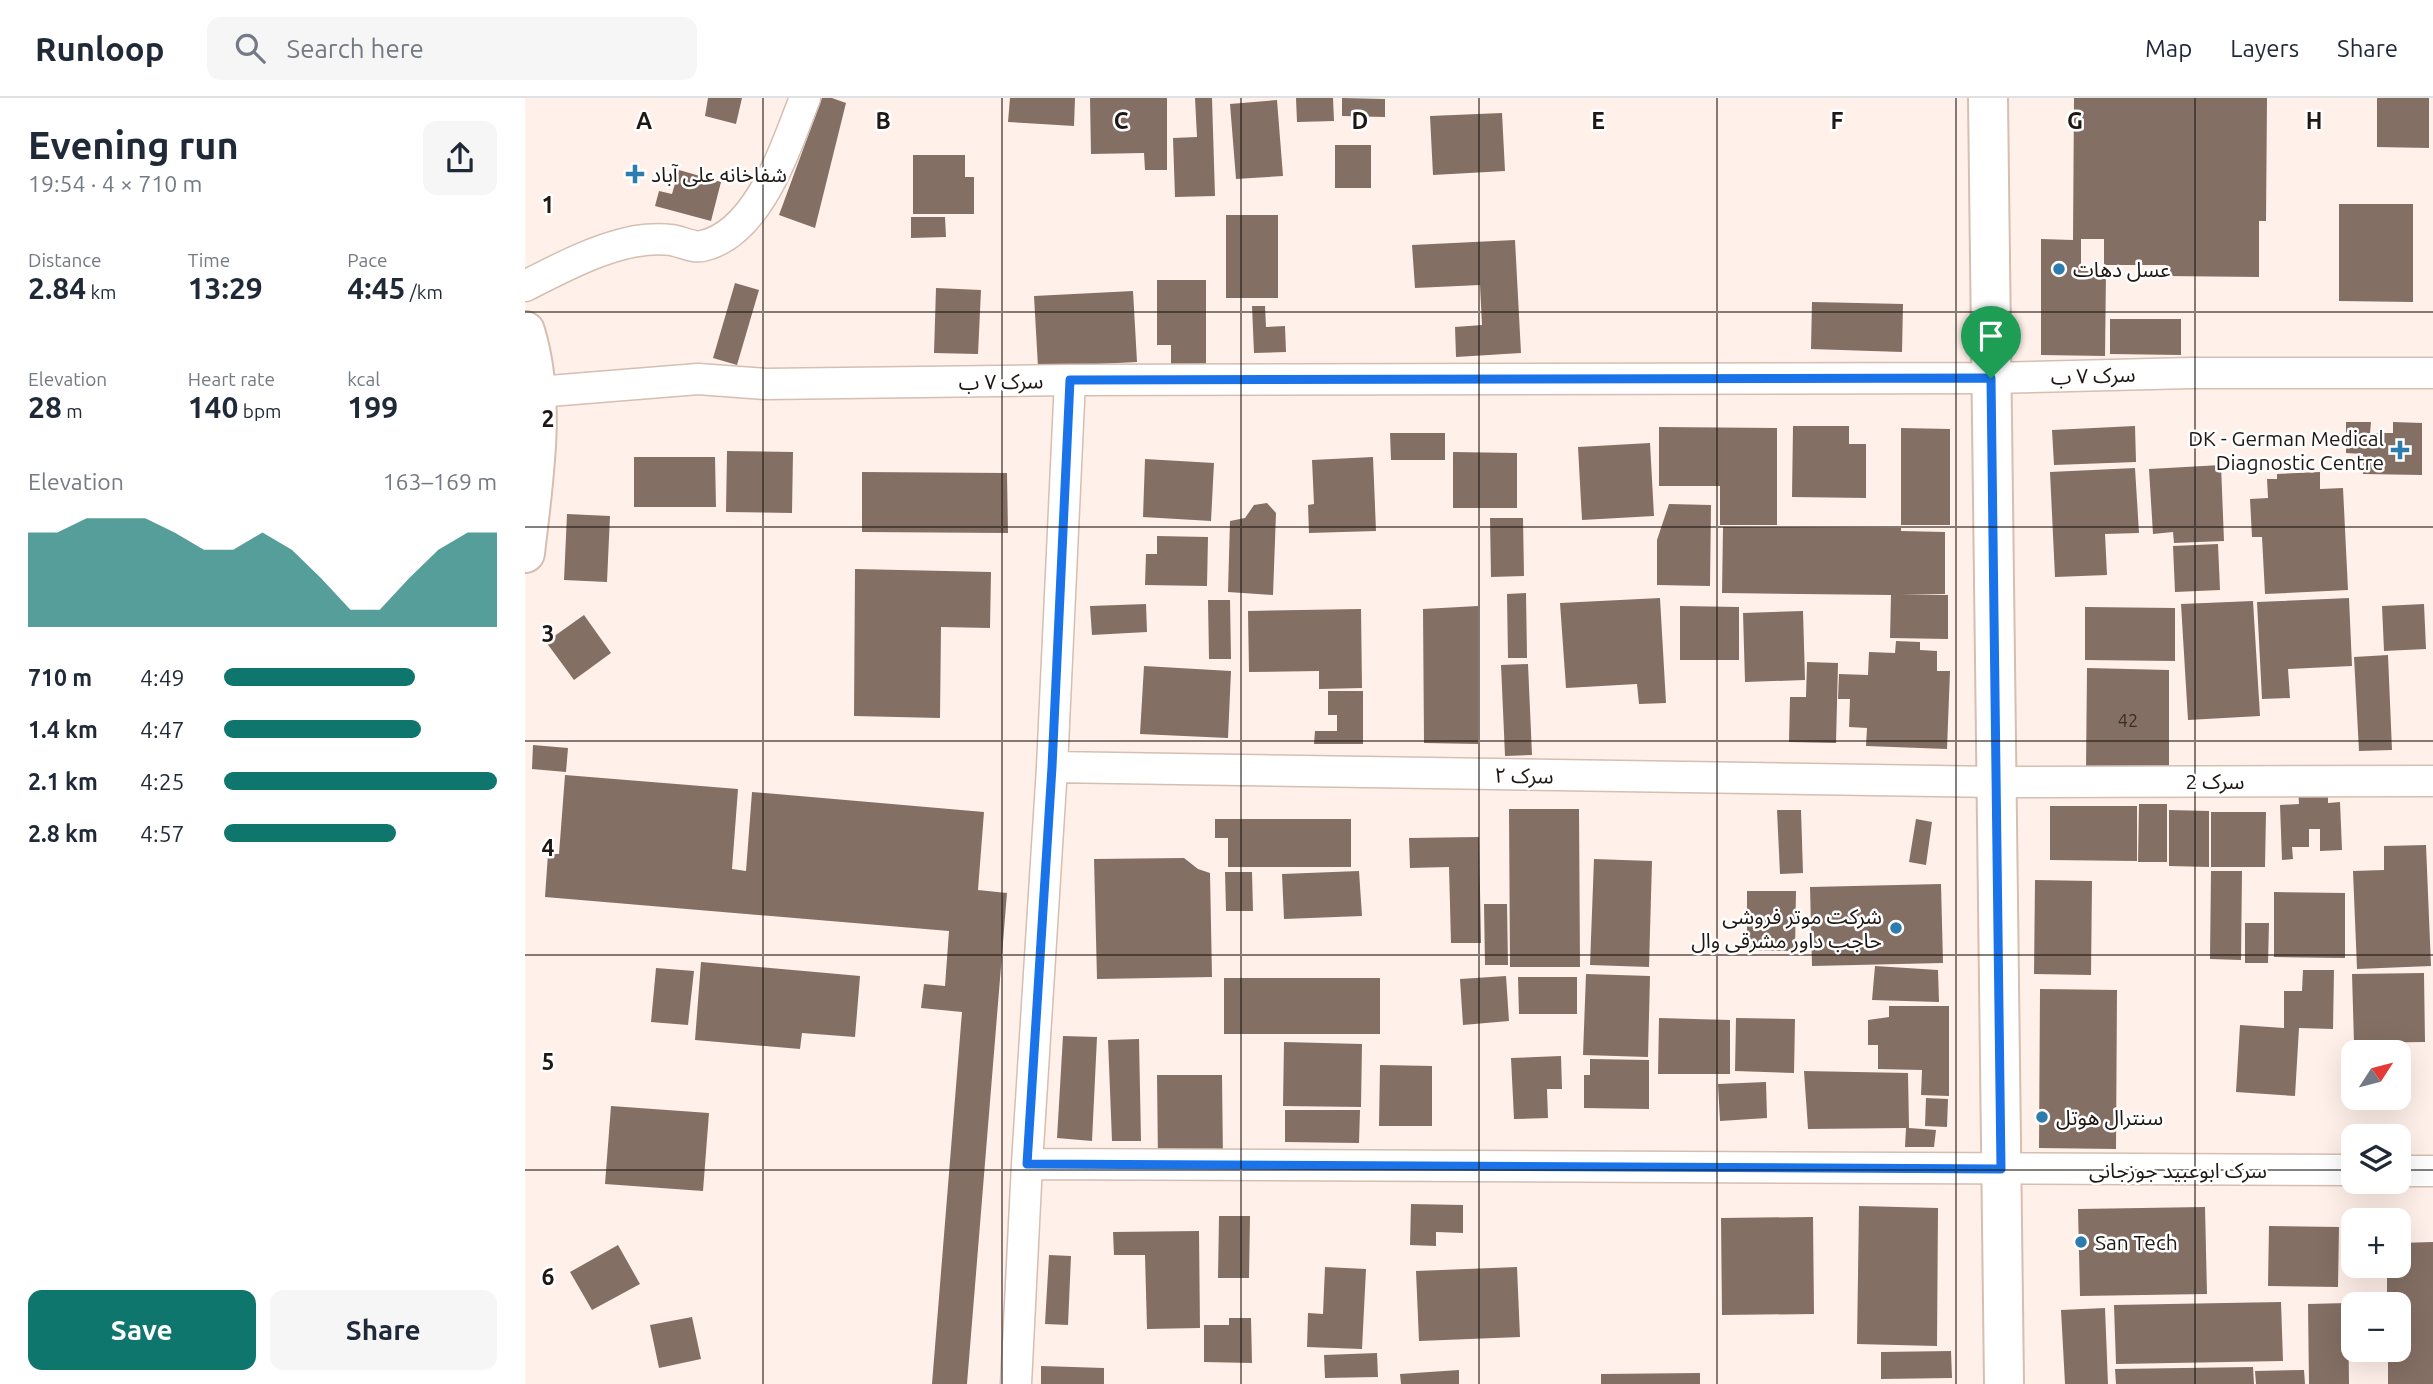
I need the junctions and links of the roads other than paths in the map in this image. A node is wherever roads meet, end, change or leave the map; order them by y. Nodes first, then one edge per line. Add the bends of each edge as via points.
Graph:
1 (804, 98) edge
2 (1988, 98) edge
3 (525, 286) edge
4 (525, 331) edge
5 (2433, 373) edge
6 (1991, 378) junction
7 (1070, 380) junction
8 (537, 392) junction
9 (525, 553) edge
10 (1052, 767) junction
11 (2433, 781) edge
12 (1997, 782) junction
13 (1027, 1164) junction
14 (2001, 1169) junction
15 (2341, 1170) edge
16 (2411, 1171) edge
17 (2433, 1171) edge
18 (1016, 1384) edge
19 (2004, 1384) edge

1 - 3 street via 757,206 734,231 701,246 669,240 625,243
2 - 6 main road
4 - 8 main road
5 - 6 street, سرک ۷ ب
6 - 7 street, سرک ۷ ب
6 - 12 main road
7 - 8 street, سرک ۷ ب via 766,384 698,379
7 - 10 street
8 - 9 main road
10 - 12 street, سرک ۲
10 - 13 street
11 - 12 street, سرک 2
12 - 14 main road
13 - 14 street, سرک ابوعبید جوزجانی
13 - 18 street
14 - 15 street, سرک ابوعبید جوزجانی
14 - 19 main road
16 - 17 street

